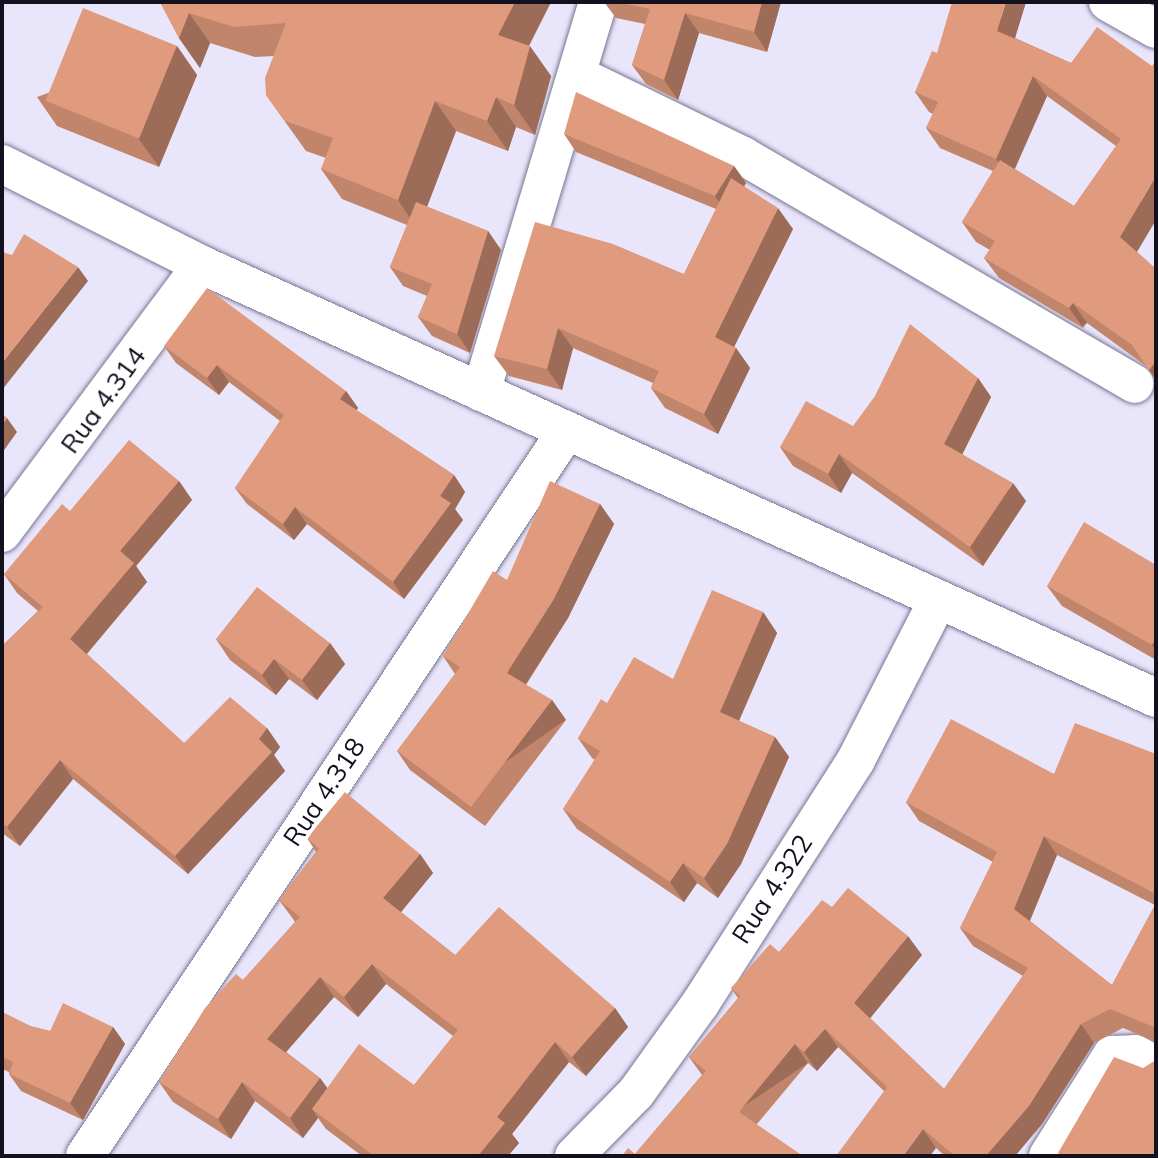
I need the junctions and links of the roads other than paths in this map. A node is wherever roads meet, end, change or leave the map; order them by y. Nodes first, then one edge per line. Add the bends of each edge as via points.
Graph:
1 (598, 2) edge
2 (1108, 2) edge
3 (1156, 29) edge
4 (576, 75) junction
5 (2, 164) edge
6 (202, 265) junction
7 (1134, 384) dead end
8 (481, 392) junction
9 (567, 430) junction
10 (2, 533) edge
11 (939, 600) junction
12 (1156, 698) edge
13 (1156, 1065) edge
14 (85, 1156) edge
15 (574, 1156) edge
16 (1048, 1156) edge

1 - 4 street
2 - 3 street
4 - 7 street via 743,156
4 - 8 street
5 - 6 street
6 - 8 street
6 - 10 street, Rua 4.314
8 - 9 street
9 - 11 street
9 - 14 street, Rua 4.318
11 - 12 street
11 - 15 street, Rua 4.322 via 856,760 700,1004 636,1093
13 - 16 street via 1135,1054 1112,1055

